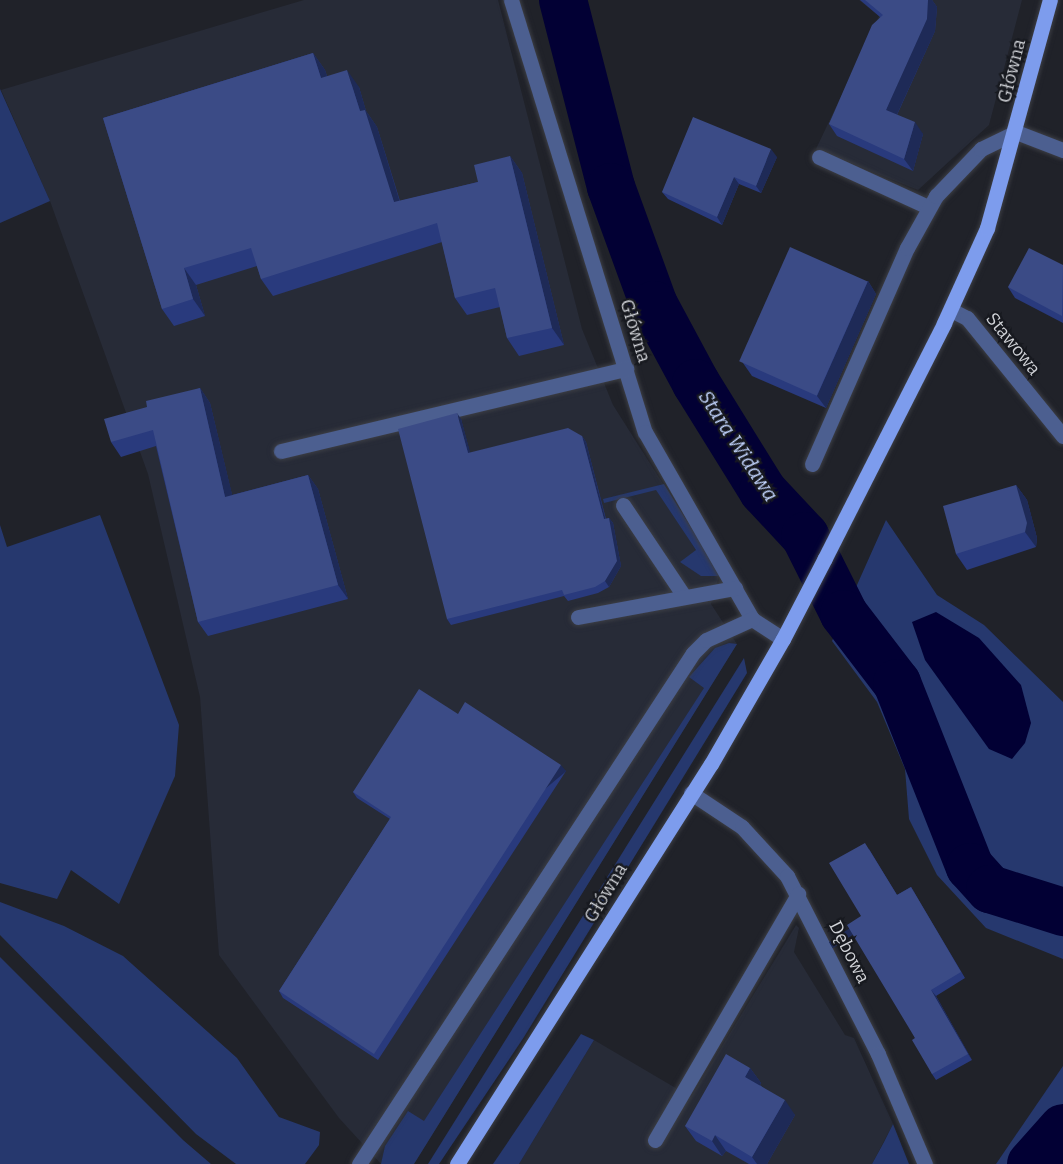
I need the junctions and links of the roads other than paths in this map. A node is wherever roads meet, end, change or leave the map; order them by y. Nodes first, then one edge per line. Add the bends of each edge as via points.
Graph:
1 (511, 0) edge
2 (1050, 0) edge
3 (1017, 132) junction
4 (1063, 150) edge
5 (819, 157) dead end
6 (928, 207) junction
7 (948, 317) junction
8 (626, 369) junction
9 (1063, 436) edge
10 (281, 451) dead end
11 (812, 464) dead end
12 (622, 505) dead end
13 (735, 588) junction
14 (684, 596) junction
15 (578, 617) dead end
16 (753, 619) junction
17 (783, 639) junction
18 (691, 794) junction
19 (798, 894) junction
20 (655, 1140) dead end
21 (359, 1164) edge
22 (457, 1164) edge
23 (924, 1164) edge

1 - 8 street, Główna
2 - 3 main road, Główna
3 - 4 street
3 - 6 street via 981,149
3 - 7 main road, Główna via 987,228
5 - 6 street
6 - 11 street
7 - 9 street, Stawowa via 967,318
7 - 17 main road, Główna
8 - 10 street
8 - 13 street, Główna via 645,432
12 - 14 street
13 - 14 street
13 - 16 street, Główna
14 - 15 street
16 - 17 street, Główna
16 - 21 street via 706,640 693,653
17 - 18 main road, Główna
18 - 19 street, Dębowa via 742,827 787,876
18 - 22 main road, Główna
19 - 20 street
19 - 23 street, Dębowa via 878,1054

